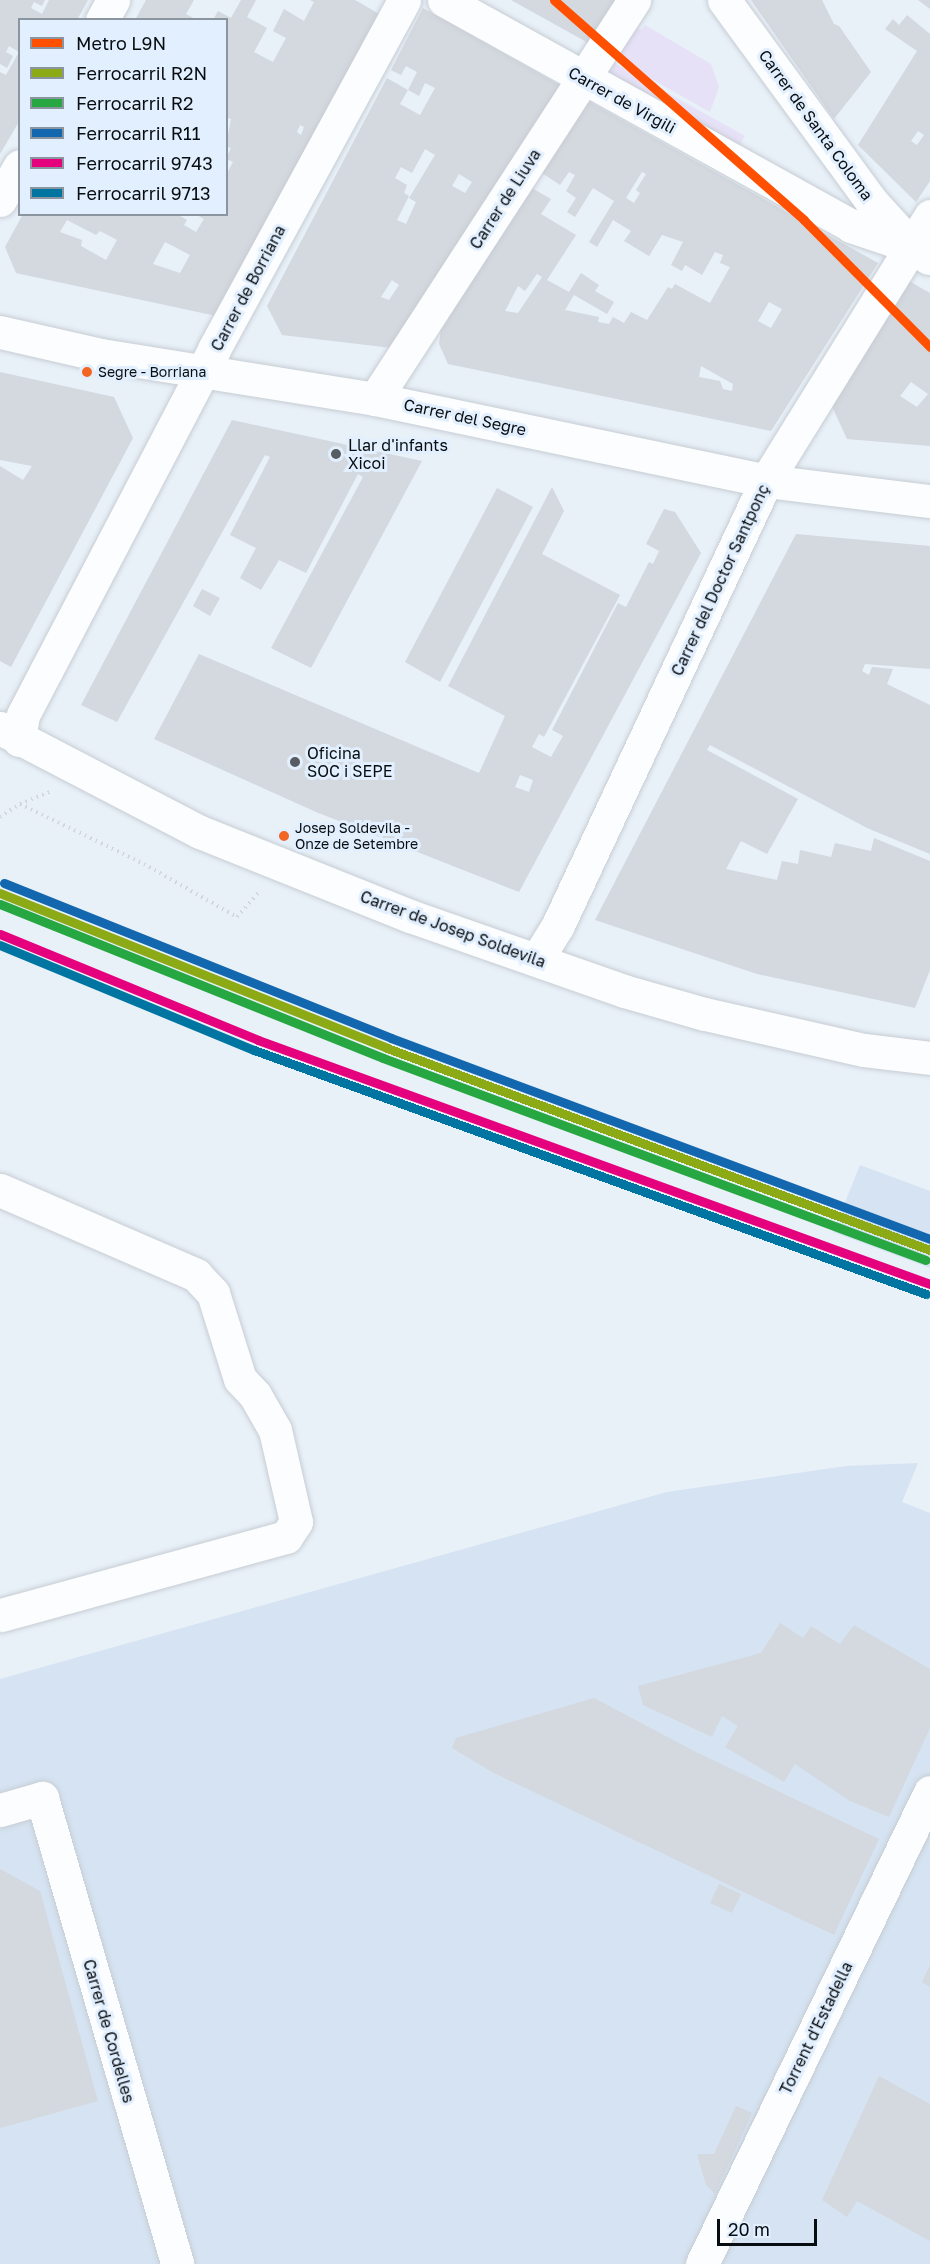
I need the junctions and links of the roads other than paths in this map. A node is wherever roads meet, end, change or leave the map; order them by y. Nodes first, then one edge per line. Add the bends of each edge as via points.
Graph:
1 (113, 0) edge
2 (404, 0) edge
3 (444, 0) edge
4 (634, 0) edge
5 (724, 0) edge
6 (103, 18) edge
7 (584, 78) junction
8 (18, 170) edge
9 (0, 201) edge
10 (930, 216) edge
11 (921, 253) edge
12 (0, 332) edge
13 (204, 369) junction
14 (375, 399) junction
15 (766, 481) junction
16 (930, 501) edge
17 (9, 734) edge
18 (537, 959) junction
19 (930, 1058) edge
20 (0, 1190) edge
21 (0, 1615) edge
22 (930, 1792) edge
23 (0, 1810) edge
24 (177, 2264) edge
25 (702, 2264) edge

1 - 6 street
2 - 13 street, Carrer de Borriana
3 - 7 street, Carrer de Virgili
4 - 7 street, Carrer de Liuva
5 - 11 street, Carrer de Santa Coloma via 871,201
7 - 11 street, Carrer de Virgili via 851,226
7 - 14 street, Carrer de Liuva
8 - 9 street
10 - 11 street, Carrer del Doctor Santponç
11 - 15 street, Carrer del Doctor Santponç
12 - 13 street, Carrer del Segre via 101,355
13 - 14 street, Carrer del Segre
13 - 17 street, Carrer de Borriana via 23,715
14 - 15 street, Carrer del Segre
15 - 16 street, Carrer del Segre
15 - 18 street, Carrer del Doctor Santponç via 555,931
17 - 18 street, Carrer de Josep Soldevila via 200,832 410,916
18 - 19 street, Carrer de Josep Soldevila via 624,991 705,1014 864,1050
20 - 21 street via 196,1275 213,1293 240,1379 255,1395 275,1430 296,1522 286,1537
22 - 25 street, Torrent d'Estadella
23 - 24 street, Carrer de Cordelles via 42,1798

